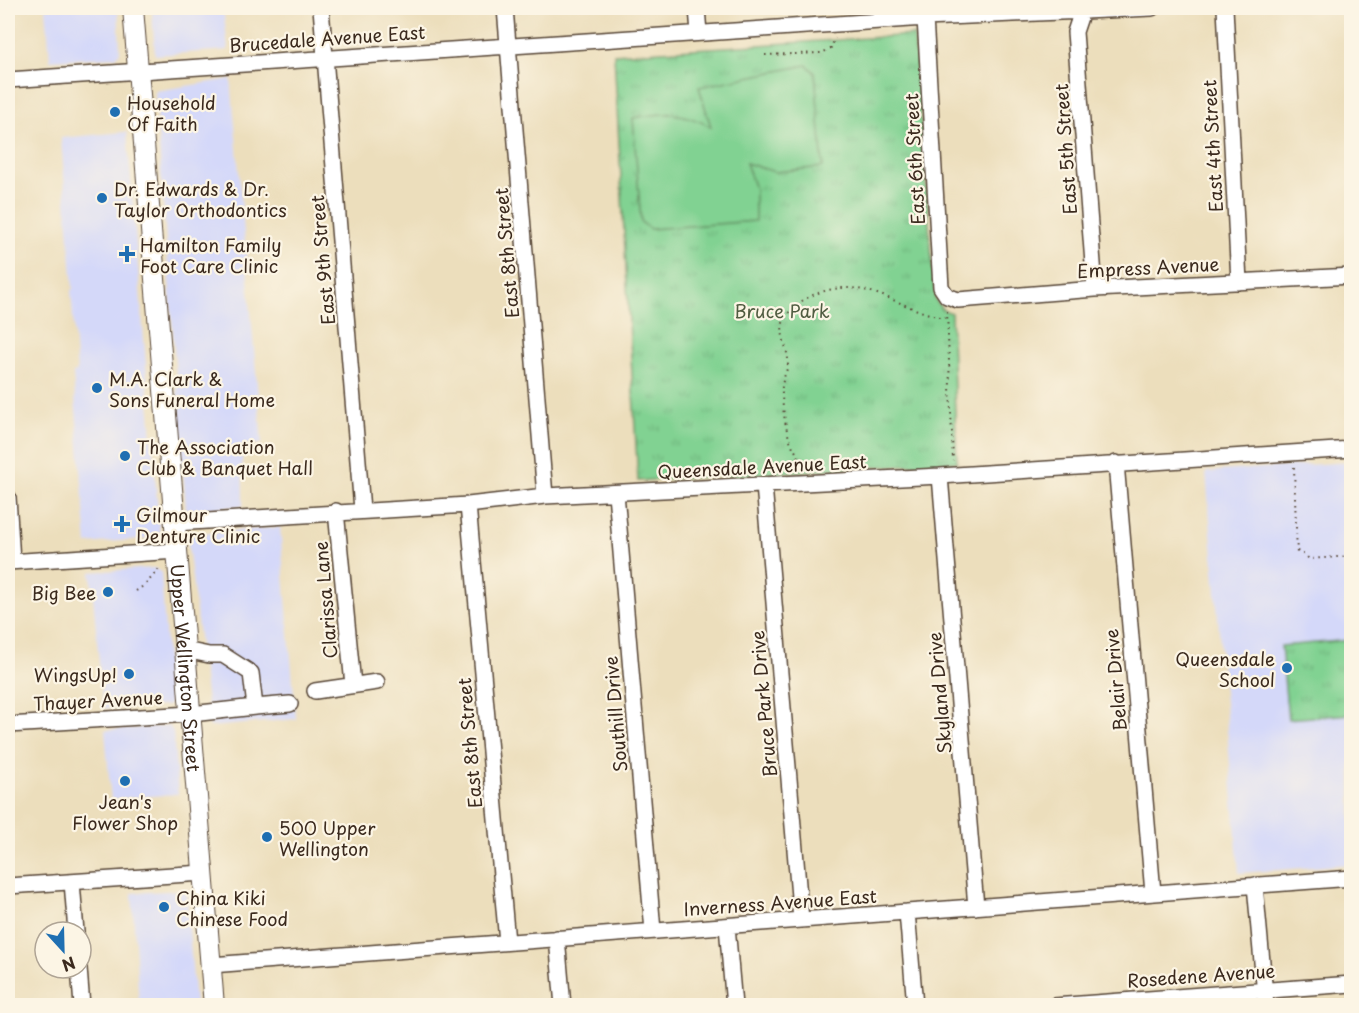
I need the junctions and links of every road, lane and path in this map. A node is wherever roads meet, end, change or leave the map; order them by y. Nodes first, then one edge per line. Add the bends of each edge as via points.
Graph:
1 (133, 8) edge
2 (321, 8) edge
3 (505, 8) edge
4 (697, 8) edge
5 (1152, 8) edge
6 (1225, 8) edge
7 (1082, 9) edge
8 (888, 14) edge
9 (925, 18) junction
10 (838, 24) junction
11 (699, 33) junction
12 (508, 46) junction
13 (765, 55) dead end
14 (325, 58) junction
15 (139, 71) junction
16 (8, 80) edge
17 (1352, 276) edge
18 (1239, 282) junction
19 (1095, 289) junction
20 (947, 296) junction
21 (948, 318) junction
22 (1352, 449) edge
23 (1116, 463) junction
24 (1294, 464) dead end
25 (805, 472) dead end
26 (940, 476) junction
27 (764, 485) junction
28 (616, 493) junction
29 (545, 496) junction
30 (8, 497) edge
31 (468, 505) junction
32 (362, 510) junction
33 (336, 512) junction
34 (175, 523) junction
35 (177, 551) junction
36 (1296, 551) junction
37 (1297, 556) dead end
38 (1352, 556) edge
39 (10, 562) edge
40 (159, 569) dead end
41 (136, 591) dead end
42 (185, 650) junction
43 (377, 682) dead end
44 (353, 685) junction
45 (315, 691) dead end
46 (290, 704) dead end
47 (255, 707) junction
48 (191, 714) junction
49 (8, 724) edge
50 (203, 873) junction
51 (1352, 878) edge
52 (72, 882) junction
53 (1255, 885) junction
54 (8, 886) edge
55 (1153, 893) junction
56 (976, 907) junction
57 (907, 912) junction
58 (75, 920) edge
59 (801, 920) junction
60 (727, 926) junction
61 (653, 931) junction
62 (557, 938) junction
63 (507, 942) junction
64 (211, 964) junction
65 (80, 980) edge
66 (1352, 984) edge
67 (1265, 998) edge
68 (82, 1005) edge
69 (214, 1005) edge
70 (563, 1005) edge
71 (734, 1005) edge
72 (915, 1005) edge
73 (1054, 1005) edge

1 - 15 main road, Upper Wellington Street
2 - 14 street, East 9th Street
3 - 12 street, East 8th Street
4 - 11 street
5 - 7 street, Brucedale Avenue East
6 - 18 street, East 4th Street
7 - 9 street, Brucedale Avenue East
7 - 19 street, East 5th Street via 1075,32
8 - 9 street, Brucedale Avenue East
8 - 10 street, Brucedale Avenue East
9 - 20 street, East 6th Street via 941,287
10 - 11 street, Brucedale Avenue East
10 - 13 path via 834,42 826,52
11 - 12 street, Brucedale Avenue East
12 - 14 street, Brucedale Avenue East
12 - 29 street, East 8th Street
14 - 15 street, Brucedale Avenue East
14 - 32 street, East 9th Street
15 - 16 street, Brucedale Avenue East
15 - 34 main road, Upper Wellington Street
17 - 18 street, Empress Avenue
18 - 19 street, Empress Avenue
19 - 20 street, Empress Avenue via 958,300
20 - 21 path
21 - 25 path via 849,288 818,291 794,308 783,324 788,361 782,385 790,441
21 - 26 path via 953,464
22 - 23 street, Queensdale Avenue East
23 - 26 street, Queensdale Avenue East
23 - 55 street, Belair Drive
24 - 36 path
26 - 27 street, Queensdale Avenue East
26 - 56 street, Skyland Drive
27 - 28 street, Queensdale Avenue East
27 - 59 street, Bruce Park Drive
28 - 29 street, Queensdale Avenue East
28 - 61 street, Southill Drive
29 - 31 street, Queensdale Avenue East
30 - 39 street
31 - 32 street, Queensdale Avenue East
31 - 63 street, East 8th Street
32 - 33 street, Queensdale Avenue East
33 - 34 street, Queensdale Avenue East
33 - 44 street, Clarissa Lane
34 - 35 main road, Upper Wellington Street
35 - 39 street
35 - 42 main road, Upper Wellington Street
36 - 37 path
36 - 38 path via 1309,559
40 - 41 path
42 - 47 street via 223,655 251,673
42 - 48 main road, Upper Wellington Street
43 - 44 street
44 - 45 street
46 - 47 street, Thayer Avenue
47 - 48 street, Thayer Avenue
48 - 49 street, Thayer Avenue
48 - 50 main road, Upper Wellington Street
50 - 52 street
50 - 64 main road, Upper Wellington Street
51 - 53 street, Inverness Avenue East
52 - 54 street
52 - 58 street
53 - 55 street, Inverness Avenue East
53 - 67 street
55 - 56 street, Inverness Avenue East
56 - 57 street, Inverness Avenue East
57 - 59 street, Inverness Avenue East
57 - 72 street
59 - 60 street, Inverness Avenue East
60 - 61 street, Inverness Avenue East
60 - 71 street
61 - 62 street, Inverness Avenue East
62 - 63 street, Inverness Avenue East
62 - 70 street
63 - 64 street, Inverness Avenue East
64 - 69 main road, Upper Wellington Street
65 - 68 street
66 - 67 street, Rosedene Avenue
67 - 73 street, Rosedene Avenue

